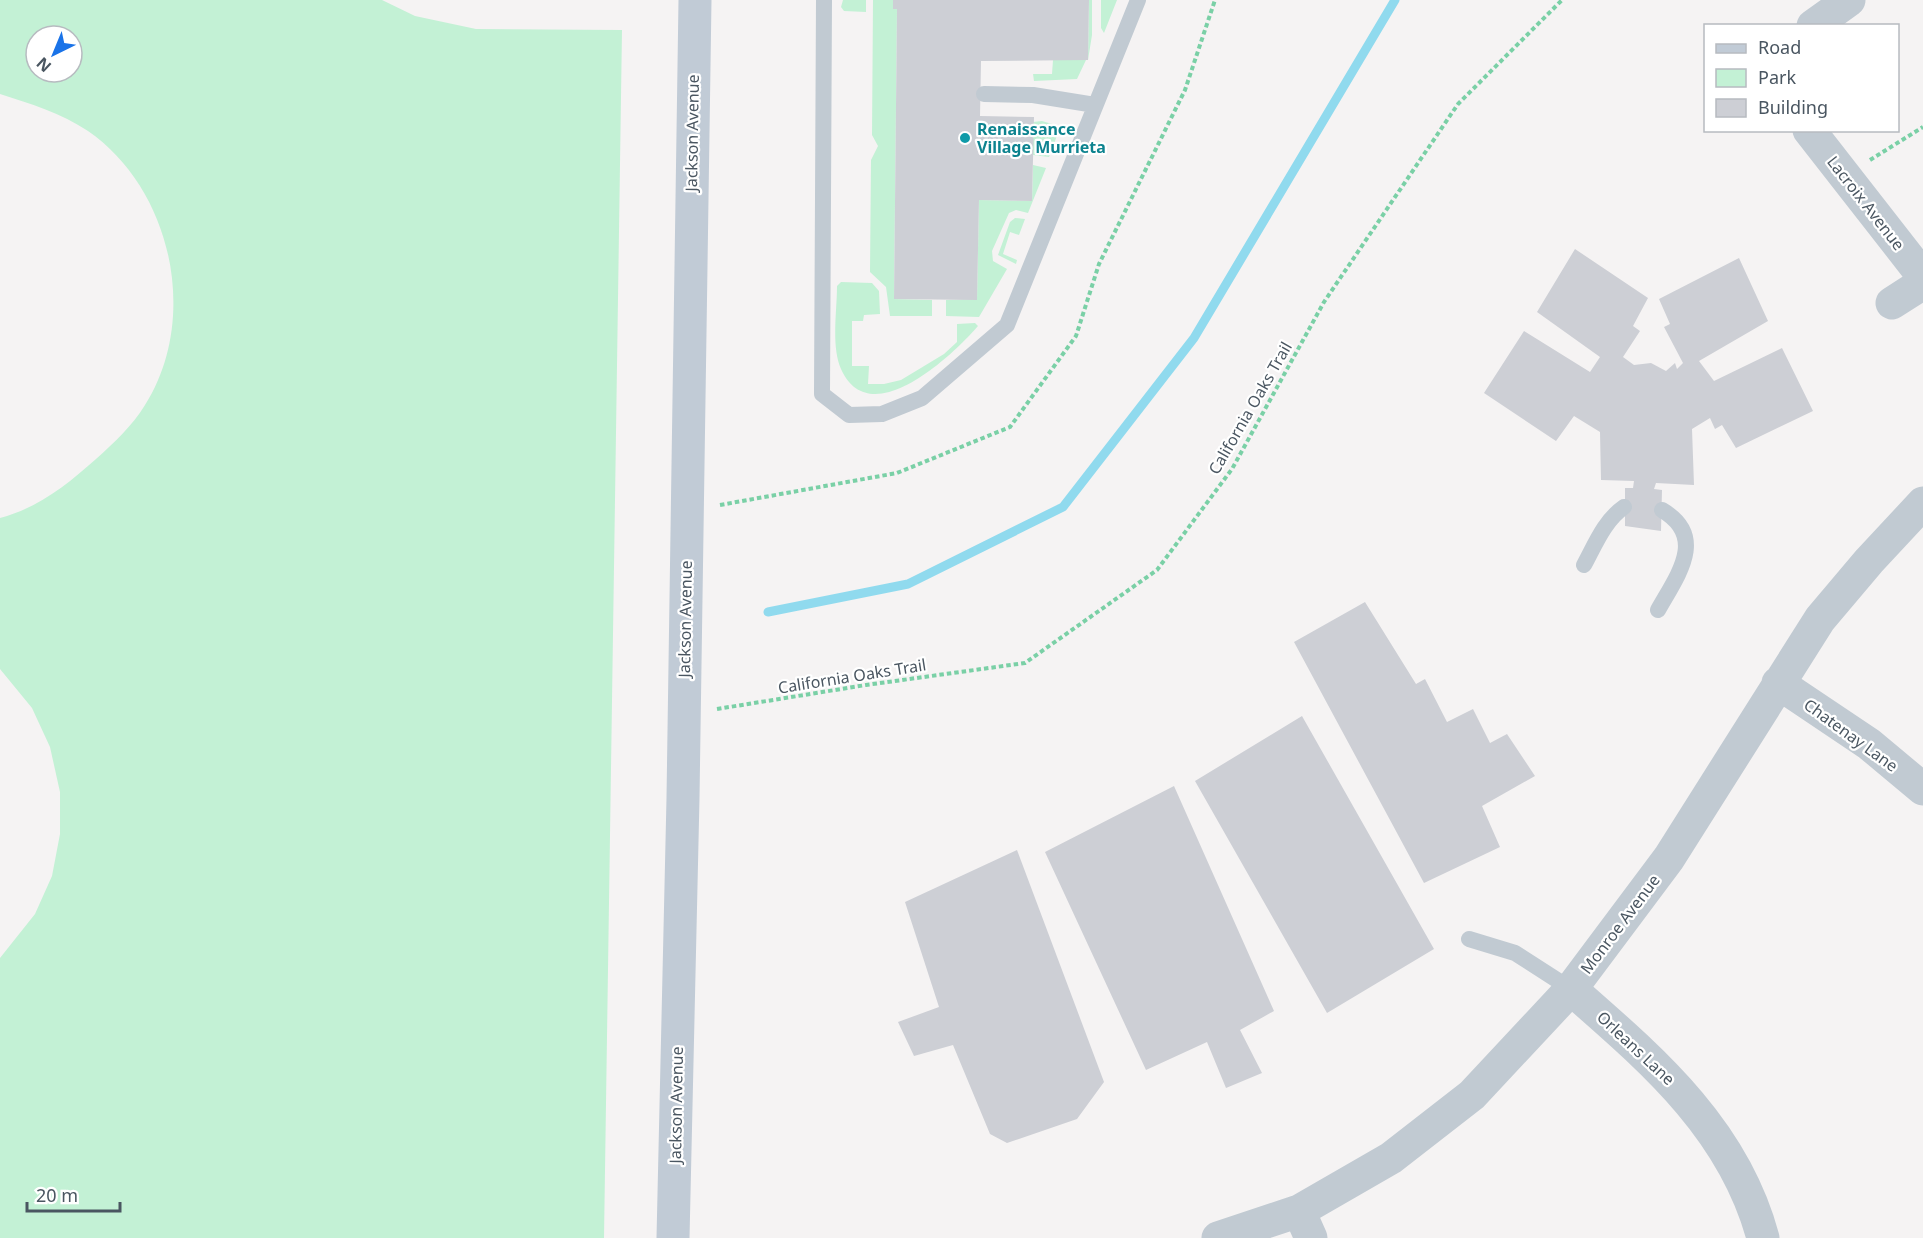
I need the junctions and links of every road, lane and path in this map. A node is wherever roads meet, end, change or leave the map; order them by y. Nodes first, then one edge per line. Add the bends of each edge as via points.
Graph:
1 (695, 0) edge
2 (824, 0) edge
3 (1137, 0) edge
4 (1562, 0) edge
5 (1849, 0) edge
6 (1816, 24) edge
7 (984, 94) dead end
8 (1095, 105) junction
9 (1923, 127) edge
10 (1811, 132) edge
11 (1845, 176) junction
12 (1923, 276) edge
13 (1923, 283) edge
14 (1892, 303) dead end
15 (1923, 503) edge
16 (1624, 507) dead end
17 (1662, 510) dead end
18 (1584, 565) dead end
19 (1658, 610) dead end
20 (1778, 683) junction
21 (684, 715) junction
22 (1923, 789) edge
23 (1469, 939) dead end
24 (1571, 988) junction
25 (1305, 1224) edge
26 (673, 1238) edge
27 (1218, 1238) edge
28 (1763, 1238) edge

1 - 21 main road, Jackson Avenue
2 - 8 lane via 822,394 849,415 882,414 922,398 1007,325
3 - 8 lane
4 - 21 path, California Oaks Trail via 1458,104 1324,302 1232,469 1156,570 1025,663
5 - 6 street
7 - 8 lane via 1033,95
9 - 11 path
10 - 11 street, Lacroix Avenue
11 - 12 street, Lacroix Avenue
13 - 14 street
15 - 20 street, Monroe Avenue via 1820,619
16 - 18 lane via 1606,525
17 - 19 lane via 1679,523 1687,540 1681,570
20 - 22 street, Chatenay Lane via 1869,744
20 - 24 street, Monroe Avenue via 1669,858
21 - 26 main road, Jackson Avenue
23 - 24 lane via 1515,953
24 - 25 street, Monroe Avenue via 1472,1095
24 - 28 street, Orleans Lane via 1658,1066 1696,1109 1730,1158
25 - 27 street, Monroe Avenue

